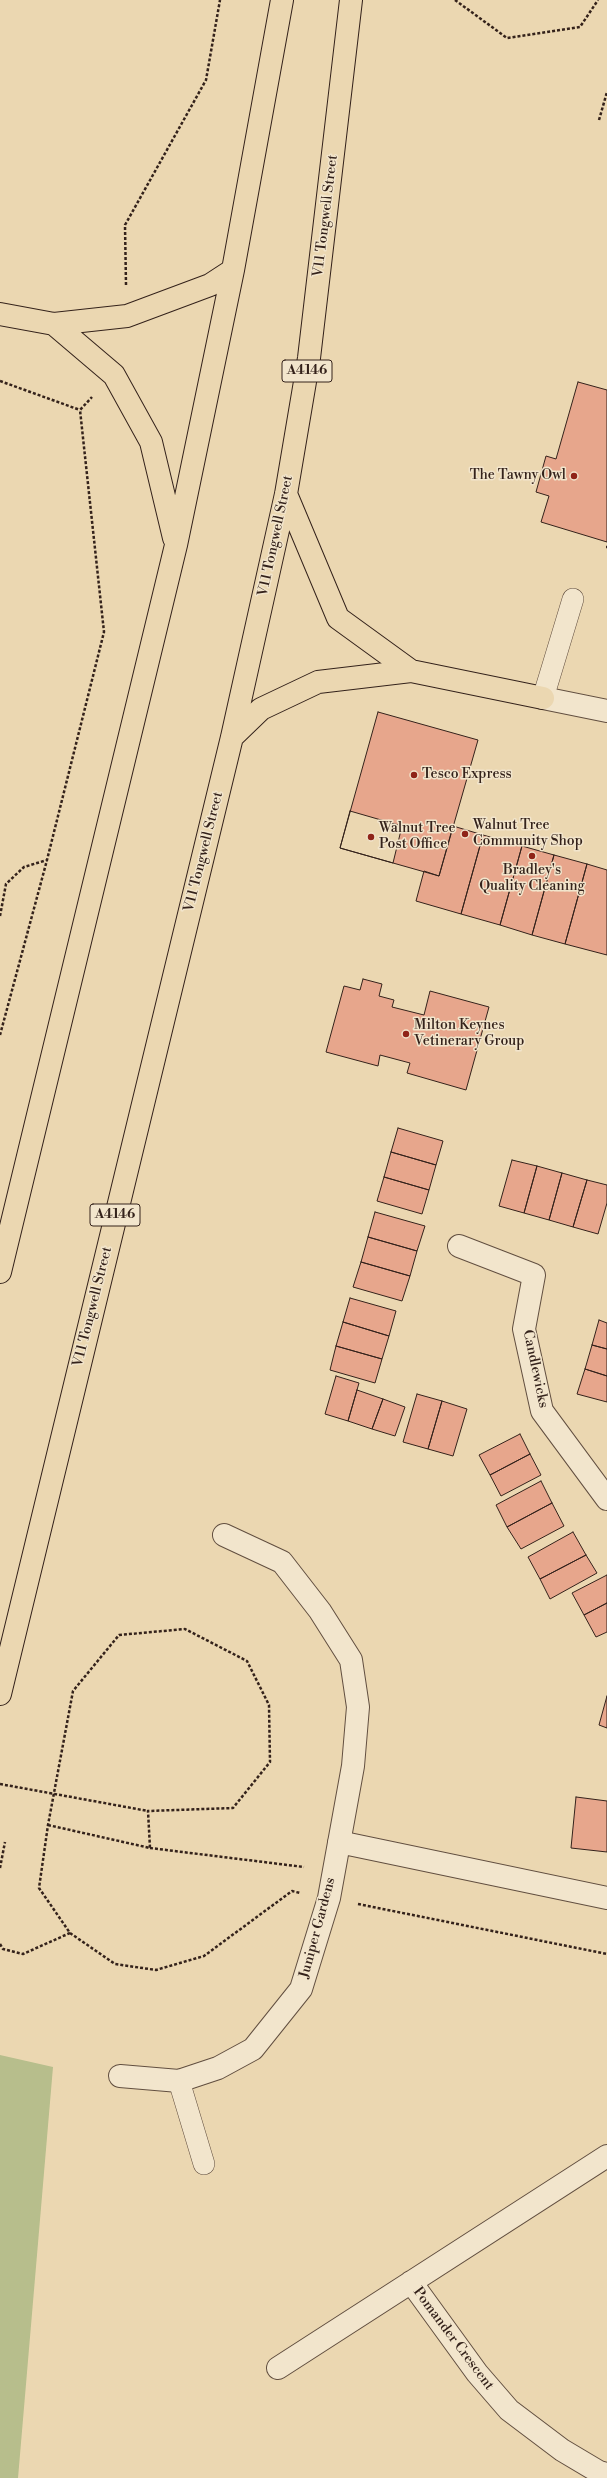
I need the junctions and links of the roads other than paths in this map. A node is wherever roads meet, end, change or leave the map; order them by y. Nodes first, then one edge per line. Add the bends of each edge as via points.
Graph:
1 (282, 0) edge
2 (351, 0) edge
3 (233, 270) junction
4 (0, 314) edge
5 (54, 324) junction
6 (286, 494) junction
7 (176, 545) junction
8 (573, 599) dead end
9 (411, 672) junction
10 (543, 698) junction
11 (607, 712) edge
12 (232, 737) junction
13 (458, 1246) dead end
14 (0, 1272) edge
15 (607, 1499) edge
16 (224, 1535) dead end
17 (0, 1694) edge
18 (339, 1842) junction
19 (607, 1898) edge
20 (120, 2076) dead end
21 (180, 2081) junction
22 (607, 2156) edge
23 (204, 2164) dead end
24 (411, 2282) junction
25 (278, 2368) dead end
26 (607, 2474) edge

1 - 3 highway
2 - 6 highway, V11 Tongwell Street / A4146 via 309,358
3 - 5 highway via 210,285 127,316
3 - 7 highway
4 - 5 highway
5 - 7 highway via 114,375 151,442
6 - 9 highway via 338,618
6 - 12 highway, V11 Tongwell Street / A4146
7 - 14 highway
8 - 10 lane
9 - 10 highway
9 - 12 highway via 318,682 261,709
10 - 11 street
12 - 17 highway, V11 Tongwell Street / A4146
13 - 15 street, Candlewicks via 534,1275 524,1329 542,1411
16 - 18 street, Juniper Gardens via 282,1562 320,1611 351,1660 358,1707 353,1766
18 - 19 street
18 - 21 street, Juniper Gardens via 329,1898 302,1989 253,2049 218,2068
20 - 21 street, Juniper Gardens
21 - 23 lane
22 - 24 street, Pomander Crescent
24 - 25 street
24 - 26 street, Pomander Crescent via 477,2373 509,2410 562,2450

